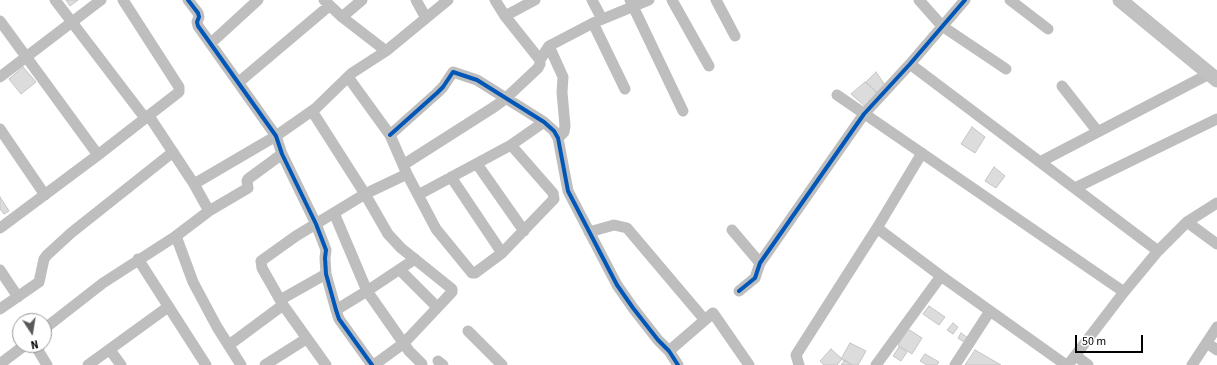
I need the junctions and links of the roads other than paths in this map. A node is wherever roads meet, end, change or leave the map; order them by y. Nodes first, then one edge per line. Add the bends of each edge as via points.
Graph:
1 (55, 0) edge
2 (101, 0) edge
3 (123, 0) edge
4 (188, 0) edge
5 (258, 0) edge
6 (362, 0) edge
7 (416, 0) edge
8 (448, 0) edge
9 (495, 0) edge
10 (535, 0) edge
11 (592, 0) edge
12 (649, 0) edge
13 (672, 0) edge
14 (716, 0) edge
15 (919, 0) edge
16 (965, 0) edge
17 (1010, 0) edge
18 (1120, 0) edge
19 (326, 3) edge
20 (632, 3) edge
21 (505, 16) junction
22 (342, 17) junction
23 (426, 18) junction
24 (0, 21) edge
25 (598, 21) junction
26 (72, 22) junction
27 (942, 26) junction
28 (1048, 29) dead end
29 (735, 36) dead end
30 (211, 43) junction
31 (549, 46) junction
32 (386, 51) junction
33 (27, 56) junction
34 (540, 60) junction
35 (910, 64) junction
36 (709, 66) dead end
37 (1006, 69) dead end
38 (0, 77) edge
39 (348, 77) junction
40 (1213, 77) edge
41 (239, 82) junction
42 (1062, 86) dead end
43 (625, 88) dead end
44 (837, 95) dead end
45 (506, 99) junction
46 (312, 111) junction
47 (683, 112) dead end
48 (864, 114) junction
49 (147, 117) junction
50 (1217, 119) edge
51 (544, 122) junction
52 (0, 129) edge
53 (1098, 132) junction
54 (390, 135) junction
55 (276, 136) junction
56 (558, 138) junction
57 (511, 145) junction
58 (173, 152) junction
59 (922, 153) junction
60 (282, 154) junction
61 (98, 155) junction
62 (1040, 162) junction
63 (477, 164) junction
64 (405, 170) junction
65 (451, 177) junction
66 (194, 184) junction
67 (1075, 188) junction
68 (365, 194) junction
69 (45, 195) junction
70 (418, 195) junction
71 (1217, 203) edge
72 (209, 211) junction
73 (334, 213) junction
74 (1187, 222) junction
75 (316, 224) junction
76 (0, 228) edge
77 (877, 228) junction
78 (732, 230) dead end
79 (524, 231) junction
80 (589, 232) junction
81 (176, 236) junction
82 (1217, 244) edge
83 (1158, 251) junction
84 (502, 253) junction
85 (138, 259) junction
86 (415, 259) junction
87 (760, 263) junction
88 (0, 270) edge
89 (400, 270) junction
90 (326, 274) junction
91 (941, 276) junction
92 (367, 291) junction
93 (739, 291) dead end
94 (1124, 292) junction
95 (18, 297) junction
96 (281, 303) junction
97 (168, 307) junction
98 (437, 307) junction
99 (0, 309) edge
100 (336, 310) junction
101 (990, 311) junction
102 (704, 319) junction
103 (52, 323) edge
104 (1217, 327) edge
105 (468, 331) dead end
106 (306, 339) junction
107 (404, 343) junction
108 (1207, 343) junction
109 (229, 345) junction
110 (110, 350) junction
111 (1217, 350) edge
112 (669, 351) junction
113 (14, 353) edge
114 (40, 353) edge
115 (1076, 356) junction
116 (0, 364) edge
117 (422, 364) dead end
118 (47, 365) edge
119 (88, 365) edge
120 (120, 365) edge
121 (206, 365) edge
122 (241, 365) edge
123 (265, 365) edge
124 (326, 365) edge
125 (373, 365) edge
126 (502, 365) edge
127 (678, 365) edge
128 (749, 365) edge
129 (799, 365) edge
130 (876, 365) edge
131 (955, 365) edge
132 (1067, 365) edge
133 (1088, 365) edge
134 (1192, 365) edge

1 - 26 street
2 - 26 street
3 - 49 street via 180,89
4 - 30 street via 198,14 198,26
5 - 30 street
6 - 22 street
7 - 23 street
8 - 23 street
9 - 21 street
10 - 21 street
11 - 25 street
12 - 20 street
13 - 36 street
14 - 29 street
15 - 27 street
16 - 27 street
17 - 28 street
18 - 40 street
19 - 22 street
19 - 41 street
20 - 25 street
20 - 47 street
21 - 34 street
22 - 32 street
23 - 32 street
24 - 33 street
25 - 31 street
25 - 43 street
26 - 33 street
26 - 49 street
27 - 35 street
27 - 37 street
30 - 41 street
31 - 34 street
31 - 56 street via 564,81 562,92 565,126 564,132
32 - 39 street
33 - 38 street
33 - 61 street
34 - 45 street via 538,68
35 - 48 street
35 - 62 street
39 - 46 street
39 - 54 street
40 - 53 street
41 - 55 street
42 - 53 street
44 - 48 street
45 - 51 street
45 - 54 street via 476,80 453,72 440,90
45 - 64 street
46 - 55 street
46 - 68 street
48 - 59 street
48 - 87 street
49 - 58 street
49 - 61 street
50 - 67 street
51 - 56 street
51 - 57 street
52 - 69 street
53 - 62 street
54 - 64 street
55 - 60 street
55 - 66 street
56 - 80 street via 568,191
57 - 63 street
57 - 79 street via 554,196
58 - 66 street
58 - 95 street via 47,254 38,282
59 - 77 street
59 - 94 street
60 - 72 street via 248,179 248,188
60 - 75 street
61 - 69 street
62 - 67 street
63 - 65 street
63 - 79 street
64 - 68 street
64 - 70 street
65 - 70 street
65 - 84 street
66 - 72 street
67 - 83 street
68 - 73 street
68 - 86 street via 388,234
69 - 76 street
70 - 84 street via 436,229 472,273 479,272
71 - 74 street
72 - 81 street
73 - 75 street
73 - 92 street
74 - 82 street
74 - 83 street
75 - 90 street via 326,250
75 - 96 street via 261,261 262,268
77 - 91 street
77 - 129 street via 796,356
78 - 87 street
79 - 84 street
80 - 102 street via 614,225 627,228
80 - 112 street via 627,300
81 - 85 street
81 - 109 street via 193,282
83 - 94 street
85 - 97 street
85 - 103 street
86 - 89 street
86 - 98 street via 452,289
87 - 93 street via 755,278
88 - 95 street
89 - 92 street
89 - 98 street
90 - 96 street
90 - 100 street
91 - 101 street
91 - 130 street
92 - 100 street
92 - 107 street
94 - 115 street
95 - 99 street
96 - 106 street
96 - 109 street
97 - 110 street
97 - 121 street
98 - 107 street
100 - 125 street
101 - 131 street
101 - 132 street
102 - 112 street
102 - 128 street via 714,313
104 - 108 street
105 - 126 street
106 - 123 street
106 - 124 street
107 - 117 street
107 - 125 street
108 - 111 street
108 - 134 street
109 - 122 street
110 - 119 street
110 - 120 street
112 - 127 street
113 - 116 street
114 - 118 street
115 - 132 street
115 - 133 street

